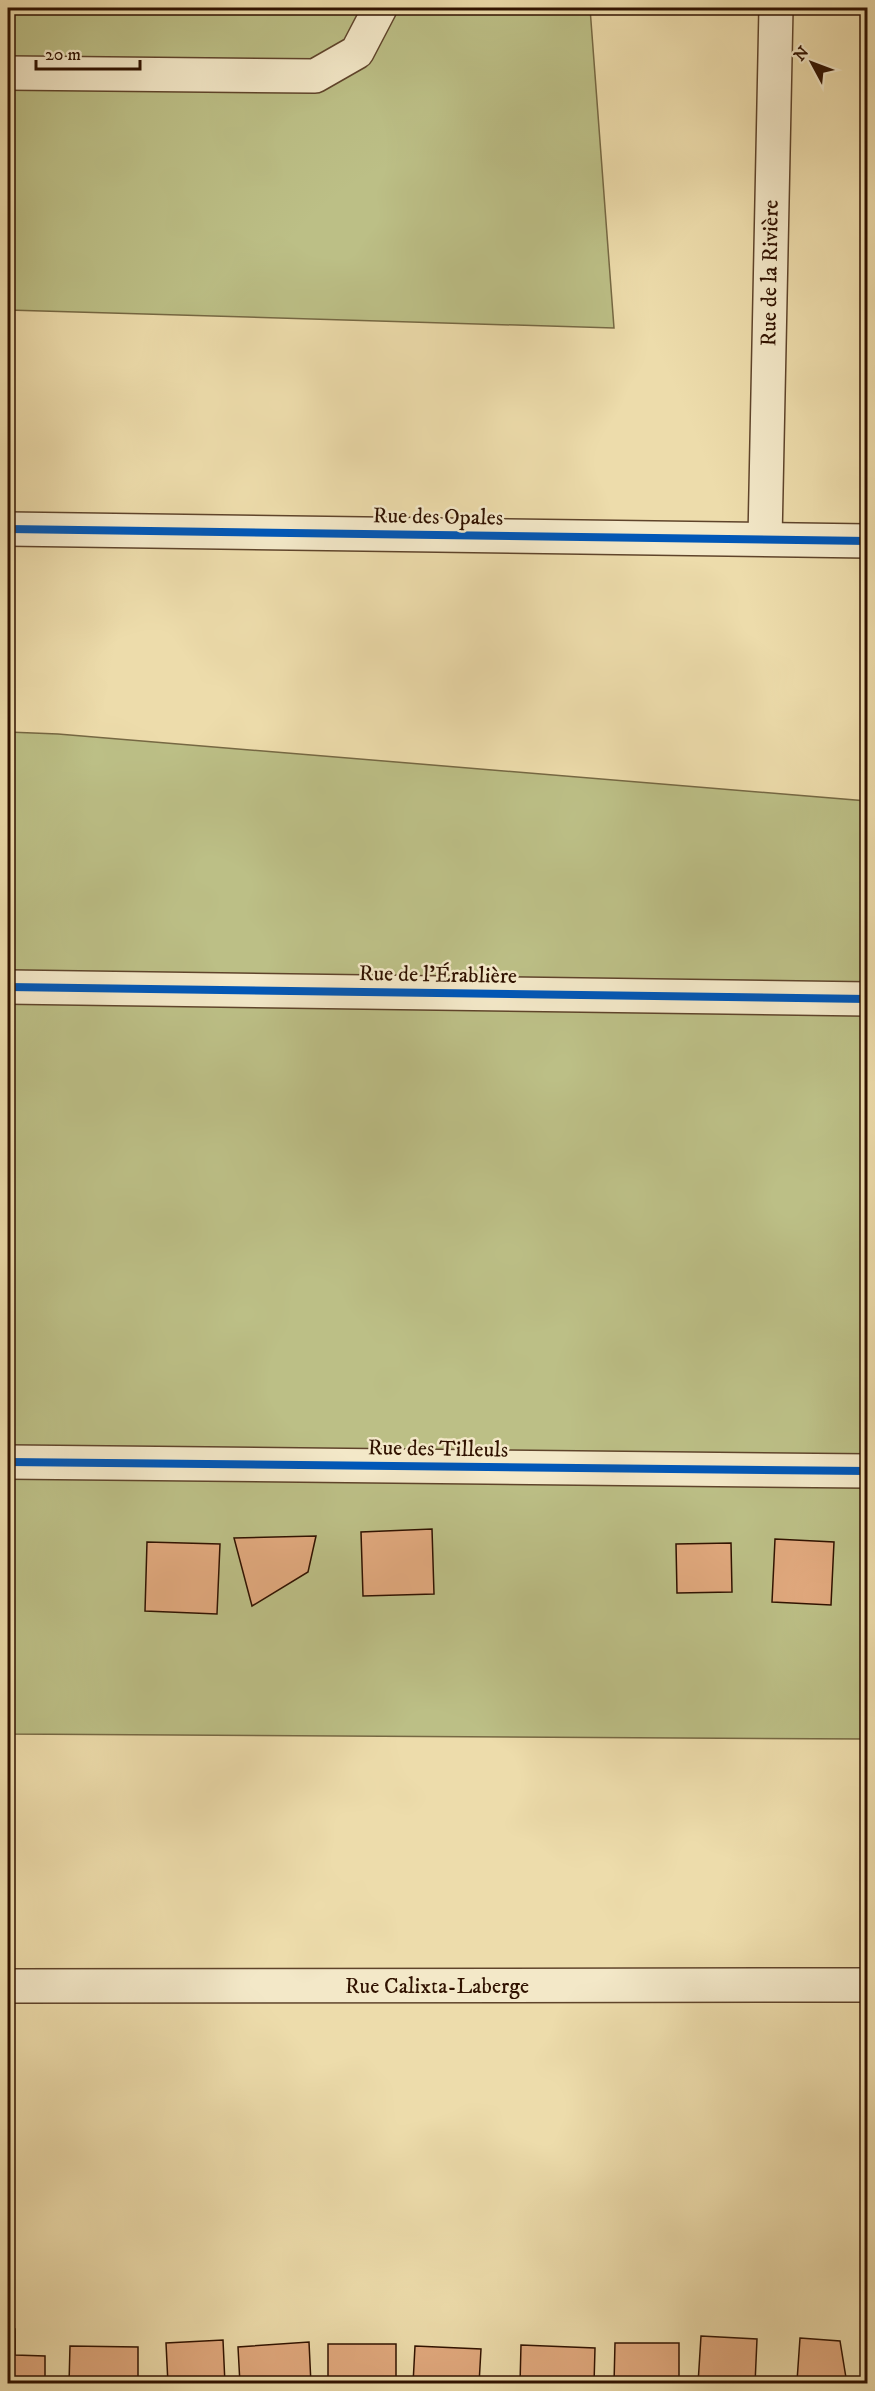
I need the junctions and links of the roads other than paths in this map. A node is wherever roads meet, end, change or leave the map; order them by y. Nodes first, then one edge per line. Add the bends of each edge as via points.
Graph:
1 (380, 8) edge
2 (776, 8) edge
3 (8, 74) edge
4 (8, 529) edge
5 (765, 538) junction
6 (867, 541) edge
7 (8, 987) edge
8 (867, 999) edge
9 (8, 1462) edge
10 (867, 1471) edge
11 (867, 1985) edge
12 (8, 1986) edge

1 - 3 street via 357,52 315,76
2 - 5 street, Rue de la Rivière
4 - 5 street, Rue des Opales
5 - 6 street, Rue des Opales
7 - 8 street, Rue de l'Érablière
9 - 10 street, Rue des Tilleuls
11 - 12 street, Rue Calixta-Laberge

